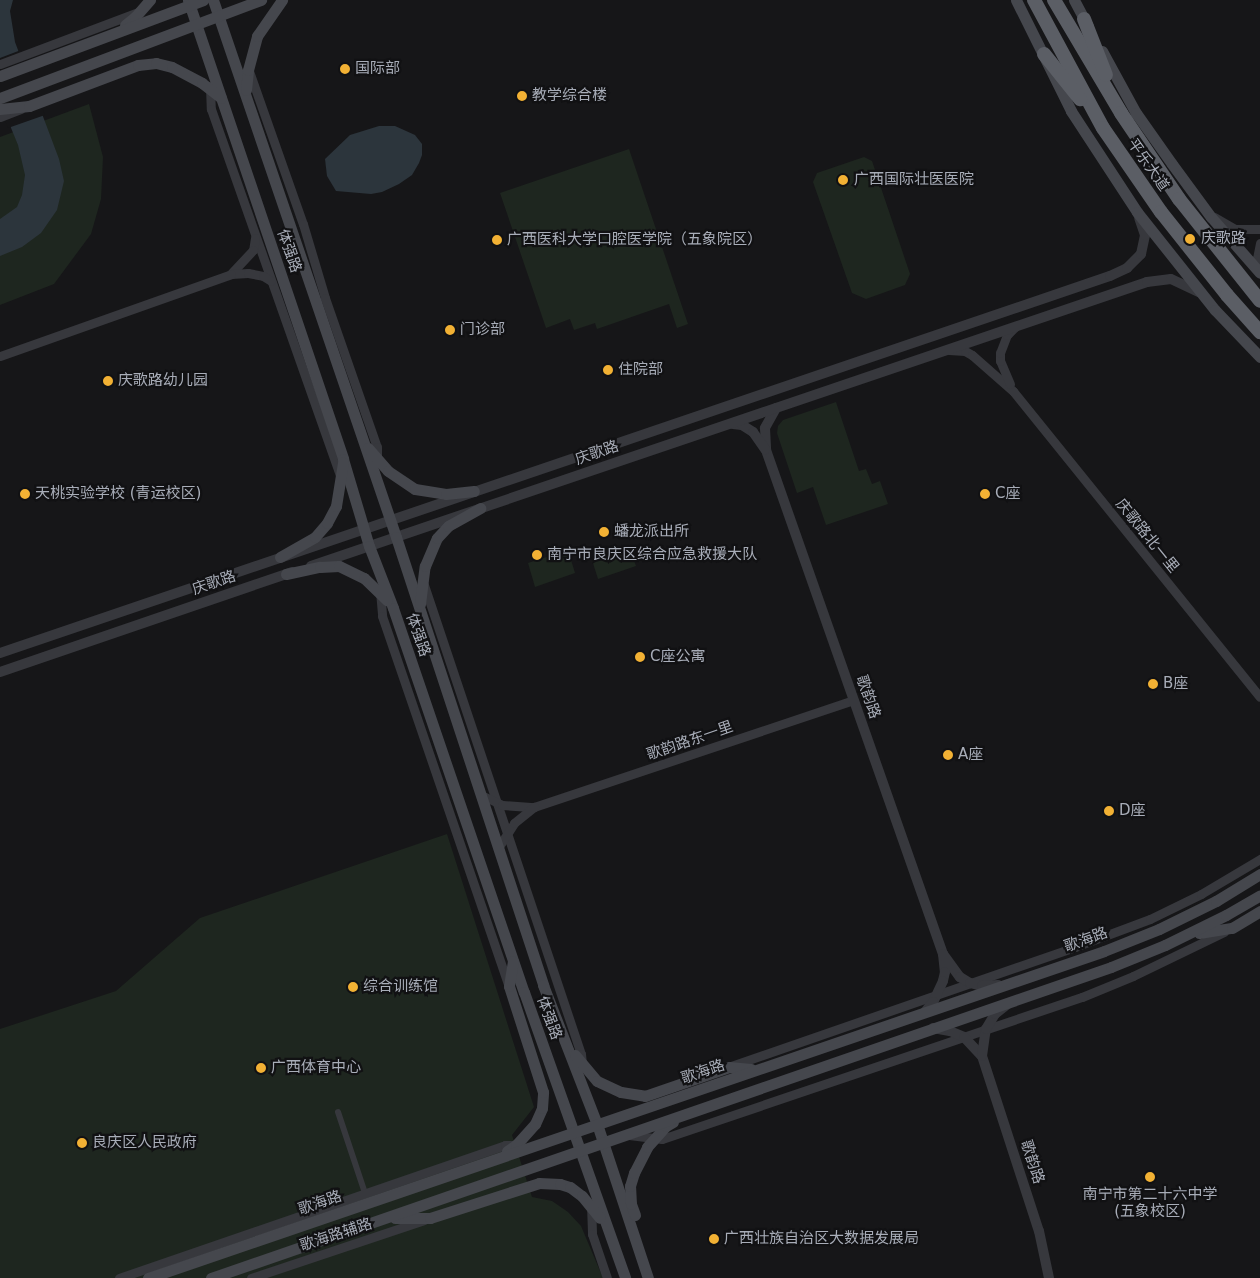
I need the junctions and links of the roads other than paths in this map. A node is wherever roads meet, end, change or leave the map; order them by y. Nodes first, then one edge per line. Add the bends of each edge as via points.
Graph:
1 (150, 0) edge
2 (204, 0) edge
3 (213, 0) edge
4 (261, 0) edge
5 (282, 0) edge
6 (1016, 0) edge
7 (1034, 0) edge
8 (1054, 0) edge
9 (1074, 0) edge
10 (189, 2) edge
11 (142, 10) junction
12 (219, 16) junction
13 (1084, 19) junction
14 (196, 24) junction
15 (114, 33) junction
16 (72, 43) junction
17 (1044, 54) junction
18 (209, 61) junction
19 (0, 64) edge
20 (248, 67) junction
21 (0, 76) edge
22 (210, 89) junction
23 (245, 94) junction
24 (0, 98) edge
25 (222, 99) junction
26 (29, 106) junction
27 (0, 109) edge
28 (1121, 114) junction
29 (0, 117) edge
30 (1103, 128) junction
31 (1137, 212) junction
32 (1209, 215) junction
33 (1260, 229) edge
34 (255, 238) junction
35 (1260, 243) edge
36 (1260, 268) edge
37 (1260, 273) edge
38 (231, 274) junction
39 (1110, 276) junction
40 (272, 281) junction
41 (1116, 293) junction
42 (1203, 295) junction
43 (1260, 300) edge
44 (1016, 326) junction
45 (1260, 332) edge
46 (945, 350) junction
47 (0, 356) edge
48 (1260, 357) edge
49 (1013, 391) junction
50 (776, 408) junction
51 (725, 425) junction
52 (363, 441) junction
53 (766, 450) junction
54 (377, 458) junction
55 (343, 459) junction
56 (526, 474) junction
57 (341, 479) junction
58 (376, 479) junction
59 (474, 491) junction
60 (532, 491) junction
61 (480, 508) junction
62 (390, 520) junction
63 (364, 528) junction
64 (396, 537) junction
65 (369, 546) junction
66 (280, 557) junction
67 (378, 571) junction
68 (286, 574) junction
69 (422, 581) junction
70 (380, 591) junction
71 (393, 608) junction
72 (420, 611) junction
73 (0, 652) edge
74 (0, 672) edge
75 (1260, 698) edge
76 (854, 700) junction
77 (481, 795) junction
78 (497, 803) junction
79 (534, 807) junction
80 (507, 833) junction
81 (498, 848) junction
82 (1260, 859) edge
83 (1260, 874) edge
84 (1260, 895) edge
85 (1260, 911) edge
86 (1232, 928) junction
87 (1188, 934) junction
88 (943, 954) junction
89 (513, 959) junction
90 (970, 983) junction
91 (1005, 984) junction
92 (509, 986) junction
93 (937, 994) junction
94 (1011, 1002) junction
95 (925, 1012) junction
96 (932, 1028) junction
97 (986, 1029) junction
98 (964, 1037) junction
99 (566, 1043) junction
100 (982, 1056) junction
101 (582, 1064) junction
102 (729, 1067) junction
103 (755, 1070) junction
104 (583, 1086) junction
105 (338, 1112) dead end
106 (688, 1113) junction
107 (597, 1124) junction
108 (574, 1132) junction
109 (627, 1134) junction
110 (655, 1138) junction
111 (603, 1142) junction
112 (516, 1145) junction
113 (532, 1146) junction
114 (581, 1150) junction
115 (491, 1160) junction
116 (591, 1179) junction
117 (365, 1193) junction
118 (591, 1206) junction
119 (386, 1218) junction
120 (430, 1218) junction
121 (608, 1229) junction
122 (119, 1278) edge
123 (148, 1278) edge
124 (211, 1278) edge
125 (251, 1278) edge
126 (607, 1278) edge
127 (625, 1278) edge
128 (648, 1278) edge
129 (656, 1278) edge
130 (1049, 1278) edge

1 - 11 main road
2 - 10 main road
3 - 12 main road, 体强路
4 - 12 main road
5 - 20 main road via 257,36
6 - 17 main road
7 - 30 highway, 平乐大道
8 - 28 highway, 平乐大道
9 - 13 main road
10 - 14 main road, 体强路
10 - 15 main road
11 - 15 main road
11 - 16 street
12 - 14 main road
12 - 23 main road, 体强路
13 - 28 highway
13 - 32 main road via 1136,113
14 - 18 main road, 体强路
14 - 24 main road
15 - 16 main road
16 - 19 street
16 - 21 main road
17 - 30 highway
17 - 31 main road via 1071,111
18 - 22 street
18 - 25 main road, 体强路
20 - 23 main road
20 - 54 street via 377,447
22 - 25 main road
22 - 26 main road via 172,67 156,62 138,65
22 - 34 street via 211,109
23 - 52 main road, 体强路
25 - 55 main road, 体强路
26 - 27 main road
26 - 29 street
28 - 43 highway, 平乐大道 via 1179,199
30 - 45 highway, 平乐大道 via 1161,212
31 - 39 street, 庆歌路 via 1145,235 1141,254 1126,268
31 - 42 main road
32 - 33 street via 1235,229
32 - 37 main road
34 - 38 street via 253,250
34 - 40 street
35 - 36 street via 1257,258
38 - 40 street via 263,276
38 - 47 street
39 - 41 street
39 - 56 street, 庆歌路
40 - 57 street
41 - 42 street, 庆歌路 via 1148,282 1171,280 1186,284
41 - 44 street, 庆歌路
42 - 48 main road
44 - 46 street, 庆歌路
44 - 49 street, 庆歌路北一里 via 1007,335 1000,353 1004,373
46 - 49 street, 庆歌路北一里 via 965,351 972,355
46 - 50 street, 庆歌路
49 - 75 street, 庆歌路北一里
50 - 51 street, 庆歌路
50 - 53 street, 歌韵路 via 766,428
51 - 53 street, 歌韵路 via 738,424 748,428
51 - 60 street, 庆歌路
52 - 54 main road
52 - 58 main road, 体强路
53 - 76 street, 歌韵路
54 - 58 street
54 - 59 main road via 397,479 415,490 446,494
55 - 57 main road
55 - 63 main road, 体强路
56 - 59 street, 庆歌路
56 - 60 street
57 - 66 main road via 336,506 327,523 315,537
58 - 62 main road, 体强路
59 - 62 street, 庆歌路
60 - 61 street, 庆歌路
61 - 64 street, 庆歌路
61 - 69 main road via 448,526 437,538 430,550
62 - 63 street, 庆歌路
62 - 64 main road, 体强路
63 - 65 main road, 体强路
63 - 66 street, 庆歌路
64 - 65 street, 庆歌路
64 - 72 main road, 体强路
65 - 67 main road, 体强路
65 - 68 street, 庆歌路
66 - 73 street, 庆歌路
67 - 70 street
67 - 71 main road, 体强路
68 - 70 main road via 339,566 354,571
68 - 74 street, 庆歌路
69 - 72 main road
69 - 78 street
70 - 71 main road
70 - 92 street via 382,616
71 - 89 main road, 体强路
72 - 77 main road, 体强路
76 - 79 street, 歌韵路东一里
76 - 88 street, 歌韵路
77 - 78 street, 歌韵路东一里
77 - 81 main road, 体强路
78 - 79 street, 歌韵路东一里 via 516,808
78 - 80 street
79 - 80 street, 歌韵路东一里
80 - 81 street, 歌韵路东一里
80 - 101 street
81 - 99 main road, 体强路 via 543,985
82 - 90 street via 1150,919
83 - 91 main road, 歌海路 via 1159,929
84 - 87 main road
85 - 86 main road
86 - 87 main road
86 - 97 street via 1082,997
87 - 94 main road via 1111,967
88 - 90 street, 歌韵路 via 953,969
88 - 93 street, 歌韵路 via 945,972
89 - 92 main road
89 - 108 main road, 体强路
90 - 91 street via 982,986
90 - 93 street
91 - 95 main road, 歌海路
92 - 112 main road via 543,1092 542,1108 535,1124
93 - 95 street, 歌韵路
93 - 102 street
94 - 96 main road
94 - 97 street via 995,1014
95 - 103 main road, 歌海路
96 - 98 street
96 - 106 main road
97 - 98 street
97 - 100 street
98 - 100 street
98 - 110 street via 662,1139
99 - 101 main road
99 - 104 main road, 体强路
100 - 130 street, 歌韵路 via 1039,1231
101 - 102 main road via 597,1082 608,1088 645,1096
101 - 104 street
102 - 103 main road
103 - 107 main road, 歌海路
104 - 107 main road, 体强路
105 - 117 street
106 - 109 main road
106 - 110 main road via 666,1126
107 - 108 main road, 歌海路
107 - 111 main road, 体强路
108 - 113 main road, 歌海路
108 - 114 main road, 体强路
109 - 110 street
109 - 111 main road
110 - 129 main road via 639,1161 630,1186 631,1204
111 - 114 main road
111 - 128 main road, 体强路
112 - 113 street
112 - 115 main road
112 - 117 street via 505,1144
113 - 115 main road, 歌海路
114 - 116 main road, 体强路
114 - 119 main road
115 - 123 main road, 歌海路
116 - 118 street
116 - 121 main road, 体强路
117 - 122 street
118 - 120 main road via 570,1187 539,1183
118 - 121 main road
118 - 126 street via 592,1234
119 - 120 main road
119 - 124 main road
120 - 125 street, 歌海路辅路
121 - 127 main road, 体强路

